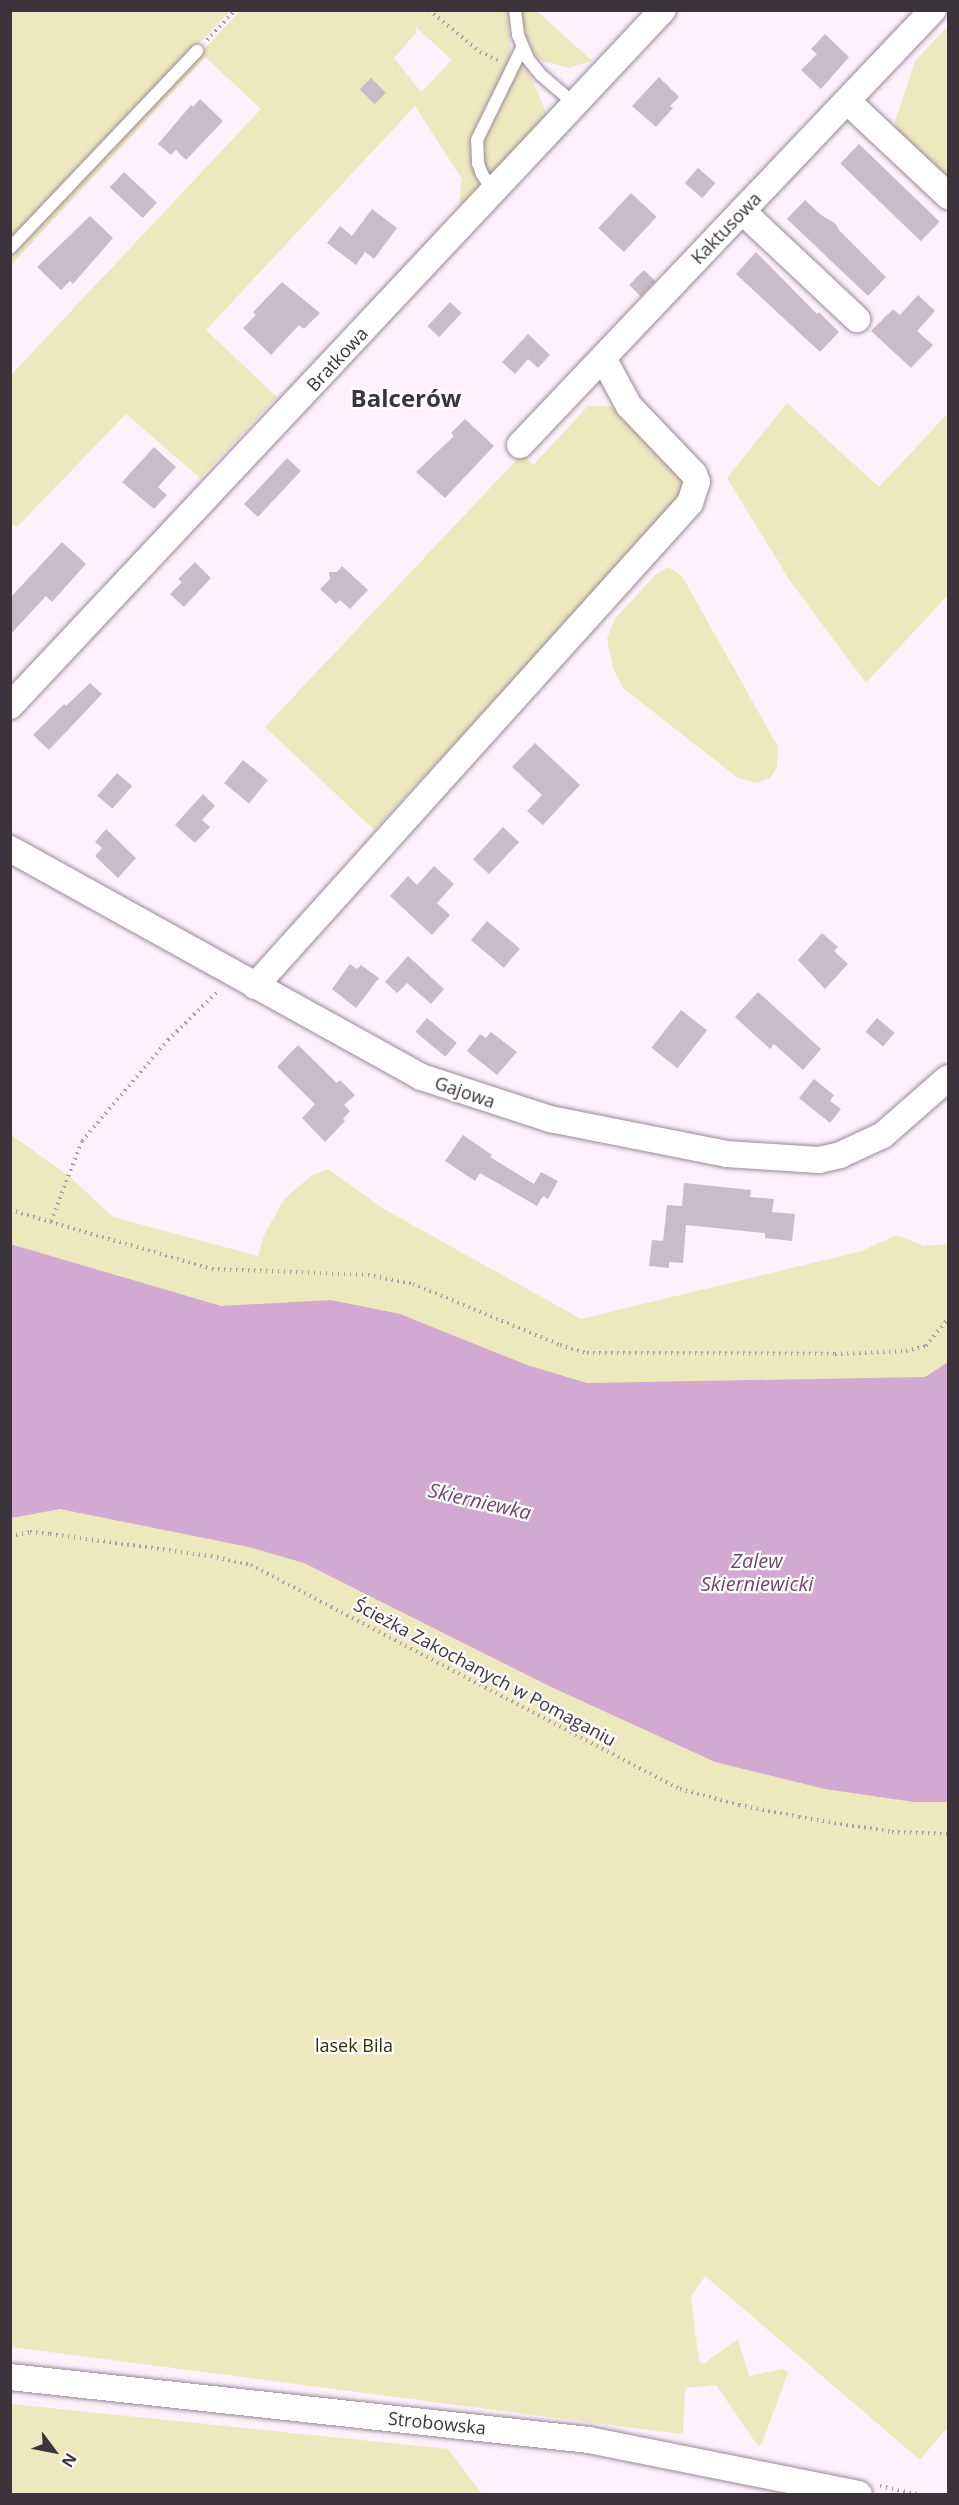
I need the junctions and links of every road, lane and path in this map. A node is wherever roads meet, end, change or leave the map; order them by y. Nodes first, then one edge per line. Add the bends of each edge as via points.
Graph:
1 (235, 10) edge
2 (429, 10) edge
3 (515, 10) edge
4 (663, 10) edge
5 (933, 10) edge
6 (522, 48) junction
7 (197, 51) joint
8 (513, 66) junction
9 (847, 101) junction
10 (576, 105) junction
11 (495, 192) junction
12 (948, 196) edge
13 (742, 212) junction
14 (10, 248) edge
15 (857, 319) dead end
16 (603, 358) junction
17 (520, 445) dead end
18 (10, 706) edge
19 (10, 849) edge
20 (245, 980) junction
21 (948, 1078) edge
22 (10, 1210) edge
23 (51, 1221) junction
24 (948, 1319) edge
25 (10, 1536) edge
26 (948, 1834) edge
27 (10, 2378) edge
28 (859, 2494) edge

1 - 7 path
2 - 8 path via 480,52
3 - 6 lane
4 - 10 street, Bratkowa
5 - 9 street, Kaktusowa
6 - 8 lane
6 - 10 lane via 542,75
7 - 14 lane
8 - 11 lane via 482,125 476,150 482,174
9 - 12 street
9 - 13 street, Kaktusowa
10 - 11 street, Bratkowa
11 - 18 street, Bratkowa
13 - 15 street
13 - 16 street, Kaktusowa
16 - 17 street, Kaktusowa
16 - 20 street via 629,406 694,474 697,482 690,503
19 - 20 street, Gajowa
20 - 21 street, Gajowa via 421,1077 550,1119 726,1154 819,1160 840,1155 883,1135
20 - 23 path via 168,1040 82,1141
22 - 23 path
23 - 24 path via 213,1269 368,1275 413,1284 587,1353 906,1351 926,1346
25 - 26 path, Ścieżka Zakochanych w Pomaganiu via 50,1534 251,1565 680,1789 799,1818 892,1832
27 - 28 street, Strobowska via 589,2440

